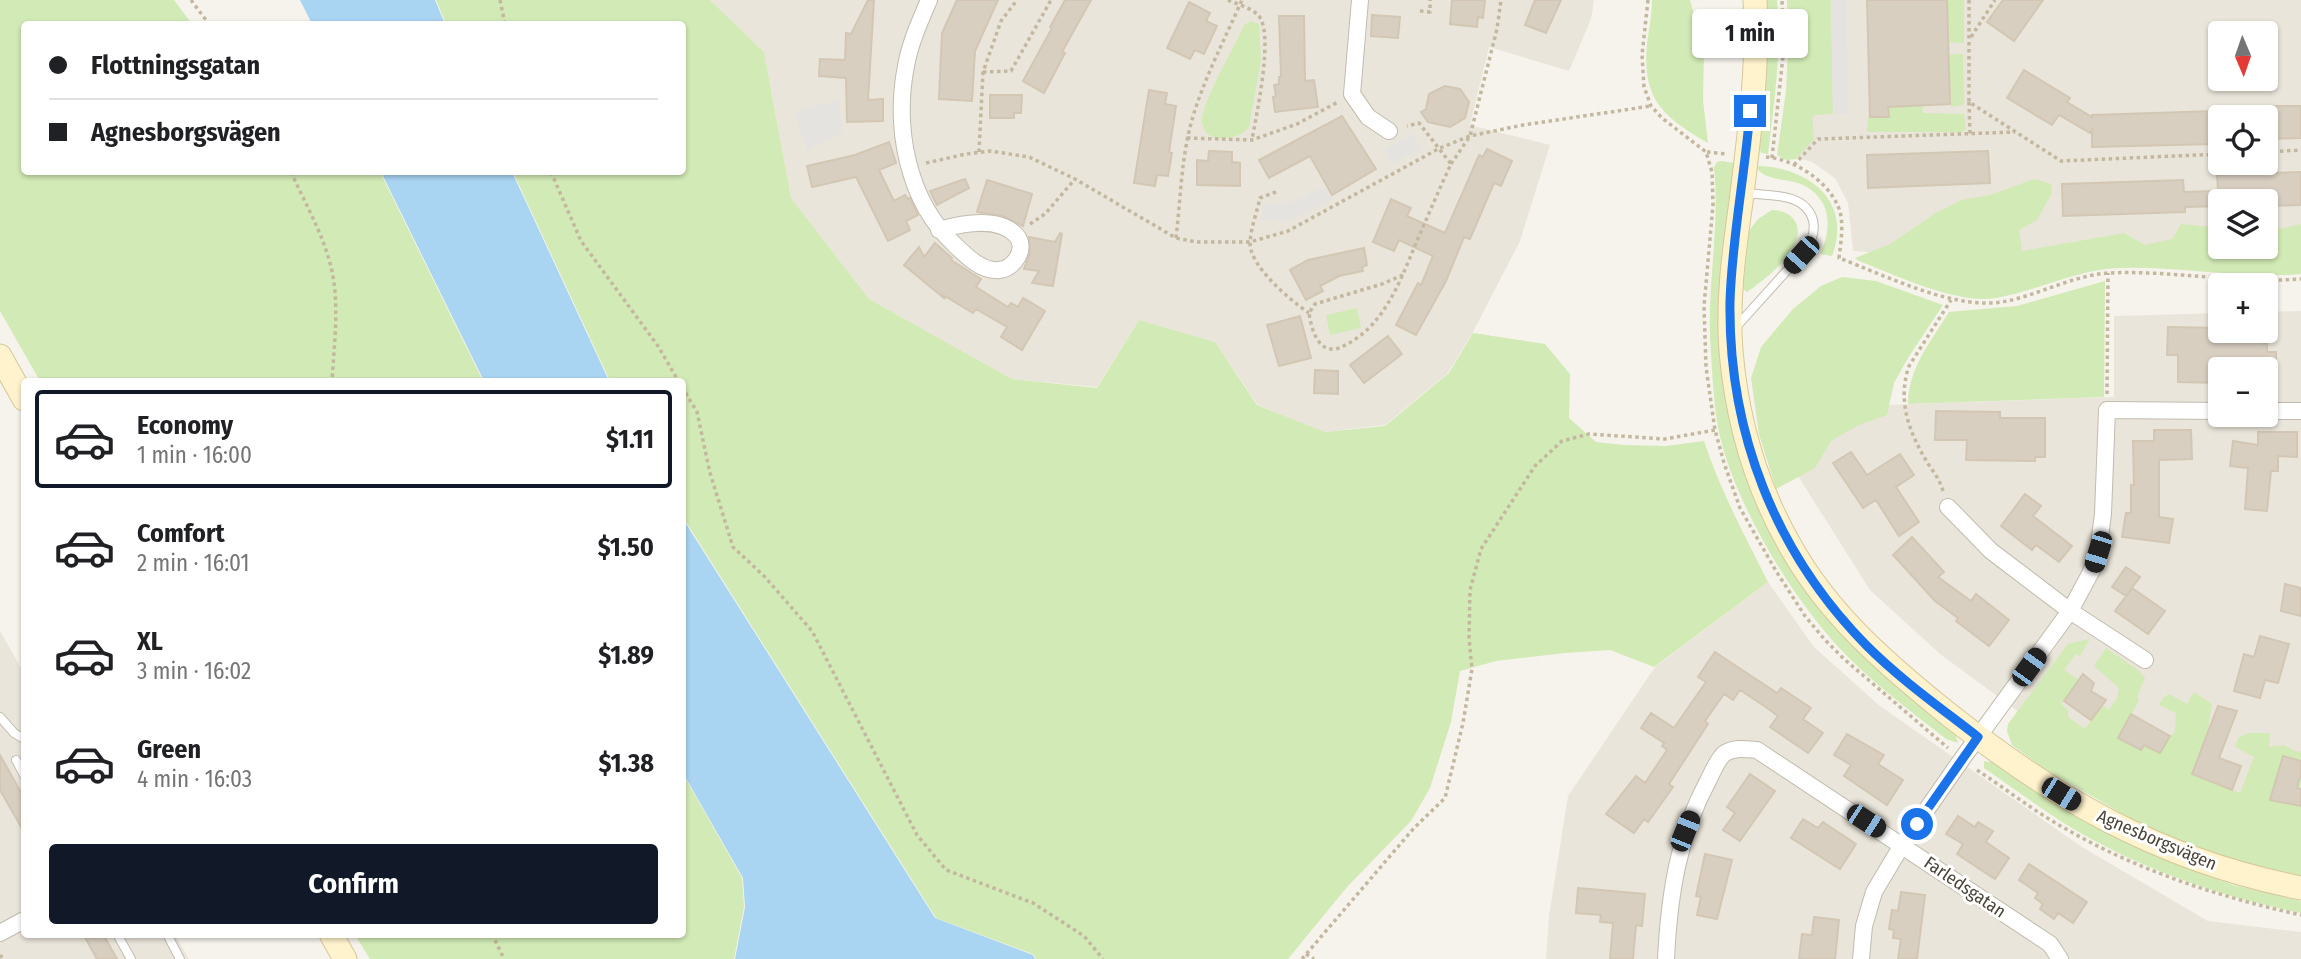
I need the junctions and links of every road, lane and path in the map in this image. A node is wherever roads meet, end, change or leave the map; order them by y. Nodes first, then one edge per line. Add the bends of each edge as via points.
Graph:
1 (191, 0) edge
2 (500, 0) edge
3 (929, 0) edge
4 (1017, 0) edge
5 (1051, 0) edge
6 (1228, 0) edge
7 (1360, 0) edge
8 (1430, 0) edge
9 (1501, 0) edge
10 (1648, 0) edge
11 (1755, 0) edge
12 (1782, 0) edge
13 (1969, 0) edge
14 (1995, 0) edge
15 (1241, 3) edge
16 (1420, 11) dead end
17 (207, 21) edge
18 (504, 21) edge
19 (1970, 38) junction
20 (984, 72) junction
21 (1352, 94) junction
22 (1969, 102) junction
23 (1651, 106) junction
24 (1389, 131) joint
25 (2017, 132) junction
26 (1970, 135) junction
27 (1470, 136) junction
28 (1187, 138) junction
29 (1252, 140) junction
30 (1440, 148) junction
31 (2301, 150) edge
32 (2278, 151) edge
33 (979, 152) junction
34 (1706, 152) junction
35 (2208, 155) edge
36 (1746, 156) junction
37 (1772, 158) junction
38 (1451, 164) junction
39 (1794, 165) junction
40 (909, 168) junction
41 (292, 175) edge
42 (552, 175) edge
43 (1075, 179) junction
44 (1276, 192) dead end
45 (1742, 193) junction
46 (939, 230) junction
47 (1015, 234) junction
48 (1176, 238) junction
49 (1250, 242) junction
50 (2108, 273) junction
51 (1403, 275) junction
52 (2301, 279) edge
53 (1951, 300) junction
54 (1309, 313) junction
55 (1731, 335) junction
56 (0, 356) edge
57 (332, 378) edge
58 (677, 378) edge
59 (21, 394) edge
60 (686, 394) edge
61 (2107, 411) junction
62 (2208, 411) edge
63 (2278, 411) edge
64 (2301, 411) edge
65 (1715, 430) junction
66 (1948, 507) joint
67 (2070, 611) junction
68 (2144, 660) dead end
69 (0, 717) edge
70 (21, 737) edge
71 (1978, 737) junction
72 (1962, 759) junction
73 (16, 760) dead end
74 (21, 769) edge
75 (1902, 845) junction
76 (2301, 888) edge
77 (2301, 915) edge
78 (21, 922) edge
79 (0, 933) edge
80 (119, 938) edge
81 (169, 938) edge
82 (333, 938) edge
83 (494, 938) edge
84 (1306, 954) junction
85 (131, 959) edge
86 (180, 959) edge
87 (345, 959) edge
88 (504, 959) edge
89 (1103, 959) edge
90 (1302, 959) edge
91 (1314, 959) edge
92 (1666, 959) edge
93 (1861, 959) edge
94 (2060, 959) edge

1 - 17 path
2 - 18 path
3 - 40 street via 902,86
4 - 20 path via 1000,21
5 - 20 path via 1011,71
6 - 15 path
7 - 21 street
8 - 16 path via 1430,12
9 - 27 path
10 - 23 path via 1642,55 1644,87
11 - 36 street, Agnesborgsvägen via 1755,73
12 - 37 path via 1784,47
13 - 19 path
14 - 19 path
15 - 28 path via 1198,100
15 - 29 path via 1263,23 1264,74
19 - 22 path
20 - 33 path
21 - 24 street via 1368,117
21 - 29 path via 1297,124
22 - 25 path
22 - 26 path
23 - 27 path
23 - 34 path
24 - 30 path via 1419,123
25 - 26 path
25 - 35 path via 2061,161
26 - 39 path via 1818,139
27 - 30 path
27 - 38 path
28 - 29 path
28 - 48 path
30 - 38 path
30 - 49 path via 1288,231
31 - 32 path
33 - 40 path
33 - 43 path via 1029,157
34 - 36 path
34 - 65 path via 1713,205 1706,368
36 - 37 path
36 - 45 street, Agnesborgsvägen
37 - 39 path
38 - 51 path
39 - 53 path via 1820,181 1838,205 1842,230 1839,258
40 - 46 street
41 - 57 path via 331,269 335,313
42 - 58 path via 581,241
43 - 47 path via 1045,214
43 - 48 path
44 - 49 path via 1260,198
45 - 55 street, Agnesborgsvägen via 1730,298
45 - 55 lane via 1794,199 1806,206 1815,231 1811,243
46 - 47 street via 986,223
46 - 47 street via 968,257 995,271 1017,260 1020,246
48 - 49 path
49 - 54 path via 1258,265
50 - 52 path
50 - 53 path via 2006,301 1976,304
50 - 61 path
51 - 54 path via 1315,304
51 - 54 path via 1376,321 1337,349 1321,345
53 - 66 path via 1909,366 1904,393 1909,428
55 - 71 street, Agnesborgsvägen via 1737,397 1750,452 1768,504 1792,550 1835,611 1869,648
56 - 59 street
60 - 89 path via 697,412 733,547 812,631 918,835 946,870 1033,903 1084,936
61 - 62 street
61 - 67 street via 2101,535 2091,572
63 - 64 street
65 - 72 path via 1740,508 1805,616 1844,659
65 - 84 path via 1665,439 1589,434 1562,441 1535,466 1481,549 1470,590 1472,669 1445,798
66 - 67 street via 1991,551
67 - 68 street
67 - 71 street
69 - 70 lane
71 - 72 street
71 - 76 street, Agnesborgsvägen via 2115,826 2218,867
72 - 75 street
72 - 77 path via 2064,828 2120,857 2211,892
73 - 74 lane
75 - 92 street, Farledsgatan via 1757,750 1738,748 1724,754 1685,831 1675,872
75 - 93 street via 1868,907
75 - 94 street, Farledsgatan via 2050,944
78 - 79 street
80 - 85 lane
81 - 86 lane
82 - 87 street
83 - 88 path
84 - 90 path
84 - 91 path

